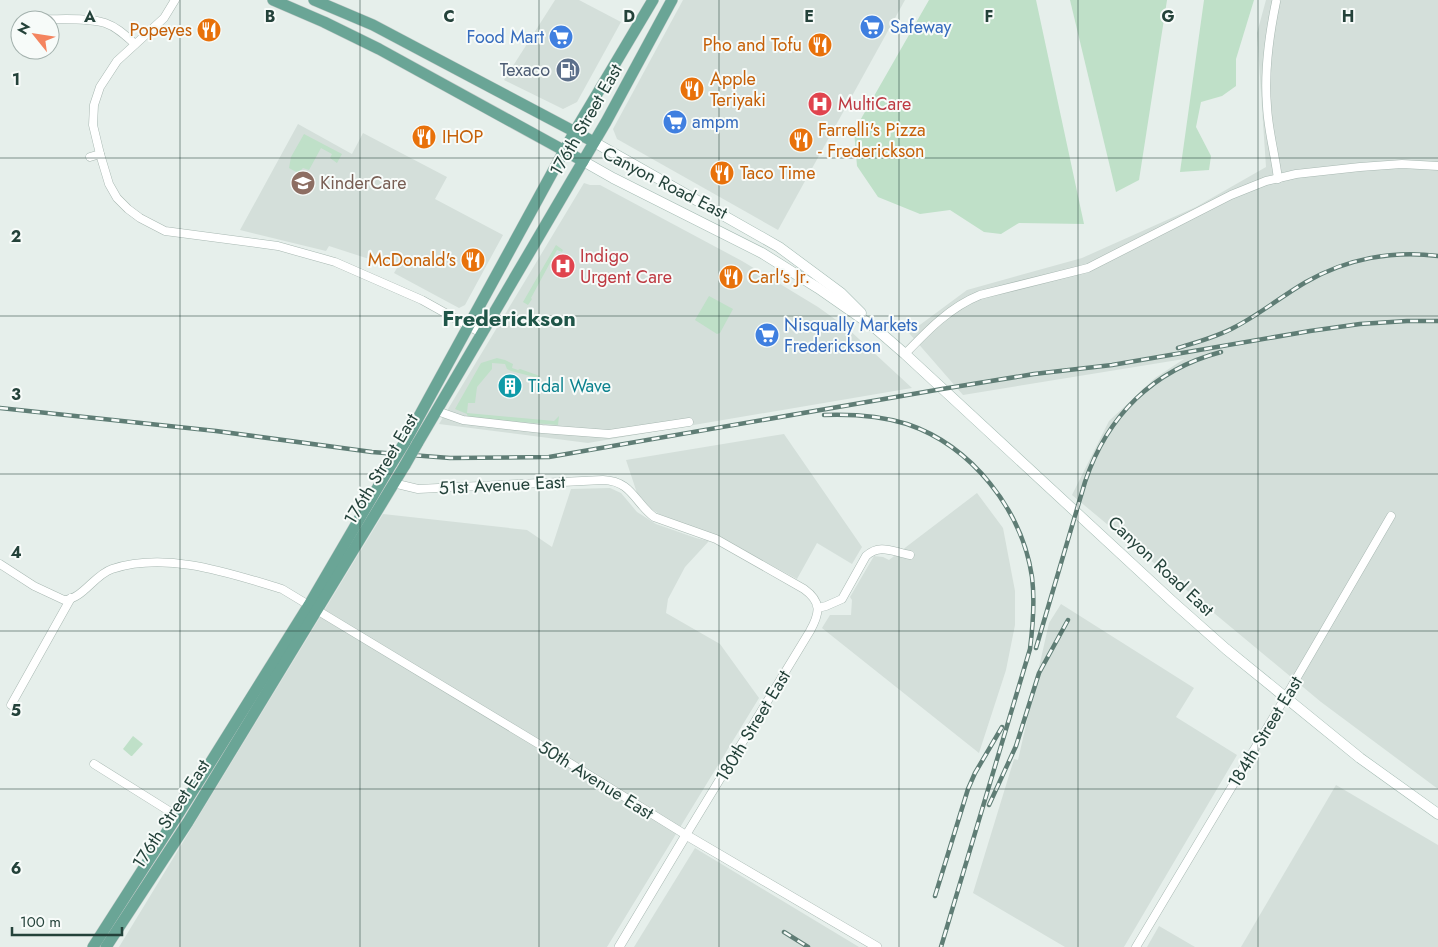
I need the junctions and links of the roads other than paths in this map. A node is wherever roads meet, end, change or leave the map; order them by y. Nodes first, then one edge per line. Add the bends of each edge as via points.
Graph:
1 (176, 0) edge
2 (273, 0) edge
3 (314, 0) edge
4 (653, 0) edge
5 (672, 0) edge
6 (1277, 1) edge
7 (60, 20) edge
8 (135, 44) junction
9 (575, 131) junction
10 (594, 142) junction
11 (565, 150) junction
12 (100, 154) junction
13 (90, 157) dead end
14 (583, 161) junction
15 (1438, 166) edge
16 (1278, 179) junction
17 (468, 326) junction
18 (874, 327) junction
19 (481, 333) junction
20 (905, 354) junction
21 (436, 411) junction
22 (688, 422) dead end
23 (393, 483) junction
24 (1391, 516) dead end
25 (910, 555) dead end
26 (0, 564) edge
27 (71, 598) junction
28 (313, 607) junction
29 (818, 608) junction
30 (1285, 698) junction
31 (11, 705) dead end
32 (94, 764) dead end
33 (1438, 814) edge
34 (178, 816) junction
35 (169, 828) junction
36 (686, 835) junction
37 (133, 904) junction
38 (93, 947) edge
39 (106, 947) edge
40 (619, 947) edge
41 (877, 947) edge
42 (1136, 947) edge

1 - 8 street via 164,18
2 - 11 main road, Canyon Road East via 379,49
3 - 9 main road, Canyon Road East via 373,25
4 - 9 main road, 176th Street East
5 - 10 main road, 176th Street East
6 - 16 street via 1267,59 1266,107
7 - 8 street via 106,23
8 - 12 street via 117,61 100,88 94,105 93,125
9 - 10 main road, Canyon Road East
9 - 11 main road, 176th Street East
10 - 14 main road, 176th Street East
10 - 18 main road, Canyon Road East via 780,247 841,293
11 - 14 main road, Canyon Road East
11 - 17 main road, 176th Street East
12 - 13 street
12 - 17 street via 117,198 151,225 180,234 278,246 335,262 422,300
14 - 18 main road, Canyon Road East via 758,250
14 - 19 main road, 176th Street East
15 - 16 street via 1360,167
16 - 20 street via 1231,195 1088,268 965,301 939,320
17 - 19 street
17 - 28 main road, 176th Street East, bridge
18 - 20 main road, Canyon Road East
19 - 21 main road, 176th Street East
20 - 30 main road, Canyon Road East via 1173,602
21 - 22 street via 463,420 609,434
21 - 23 main road, 176th Street East, bridge
23 - 28 main road, 176th Street East
23 - 29 street, 51st Avenue East via 418,489 610,480 628,488 654,517 716,539 804,589 814,597
24 - 30 street, 184th Street East
25 - 29 street via 880,548 872,551 842,598
26 - 27 street via 54,596 64,600
27 - 28 street, 50th Avenue East via 111,569 166,563 196,566 282,589
27 - 31 street
28 - 34 main road, 176th Street East
28 - 36 street, 50th Avenue East
28 - 37 main road, 176th Street East via 188,822
29 - 36 street, 180th Street East via 815,623
30 - 33 main road, Canyon Road East
30 - 42 street, 184th Street East
32 - 34 street
34 - 35 main road, 176th Street East
35 - 37 main road via 165,844 131,898
35 - 38 main road, 176th Street East
36 - 40 street, 180th Street East
36 - 41 street, 50th Avenue East
37 - 39 main road, 176th Street East

